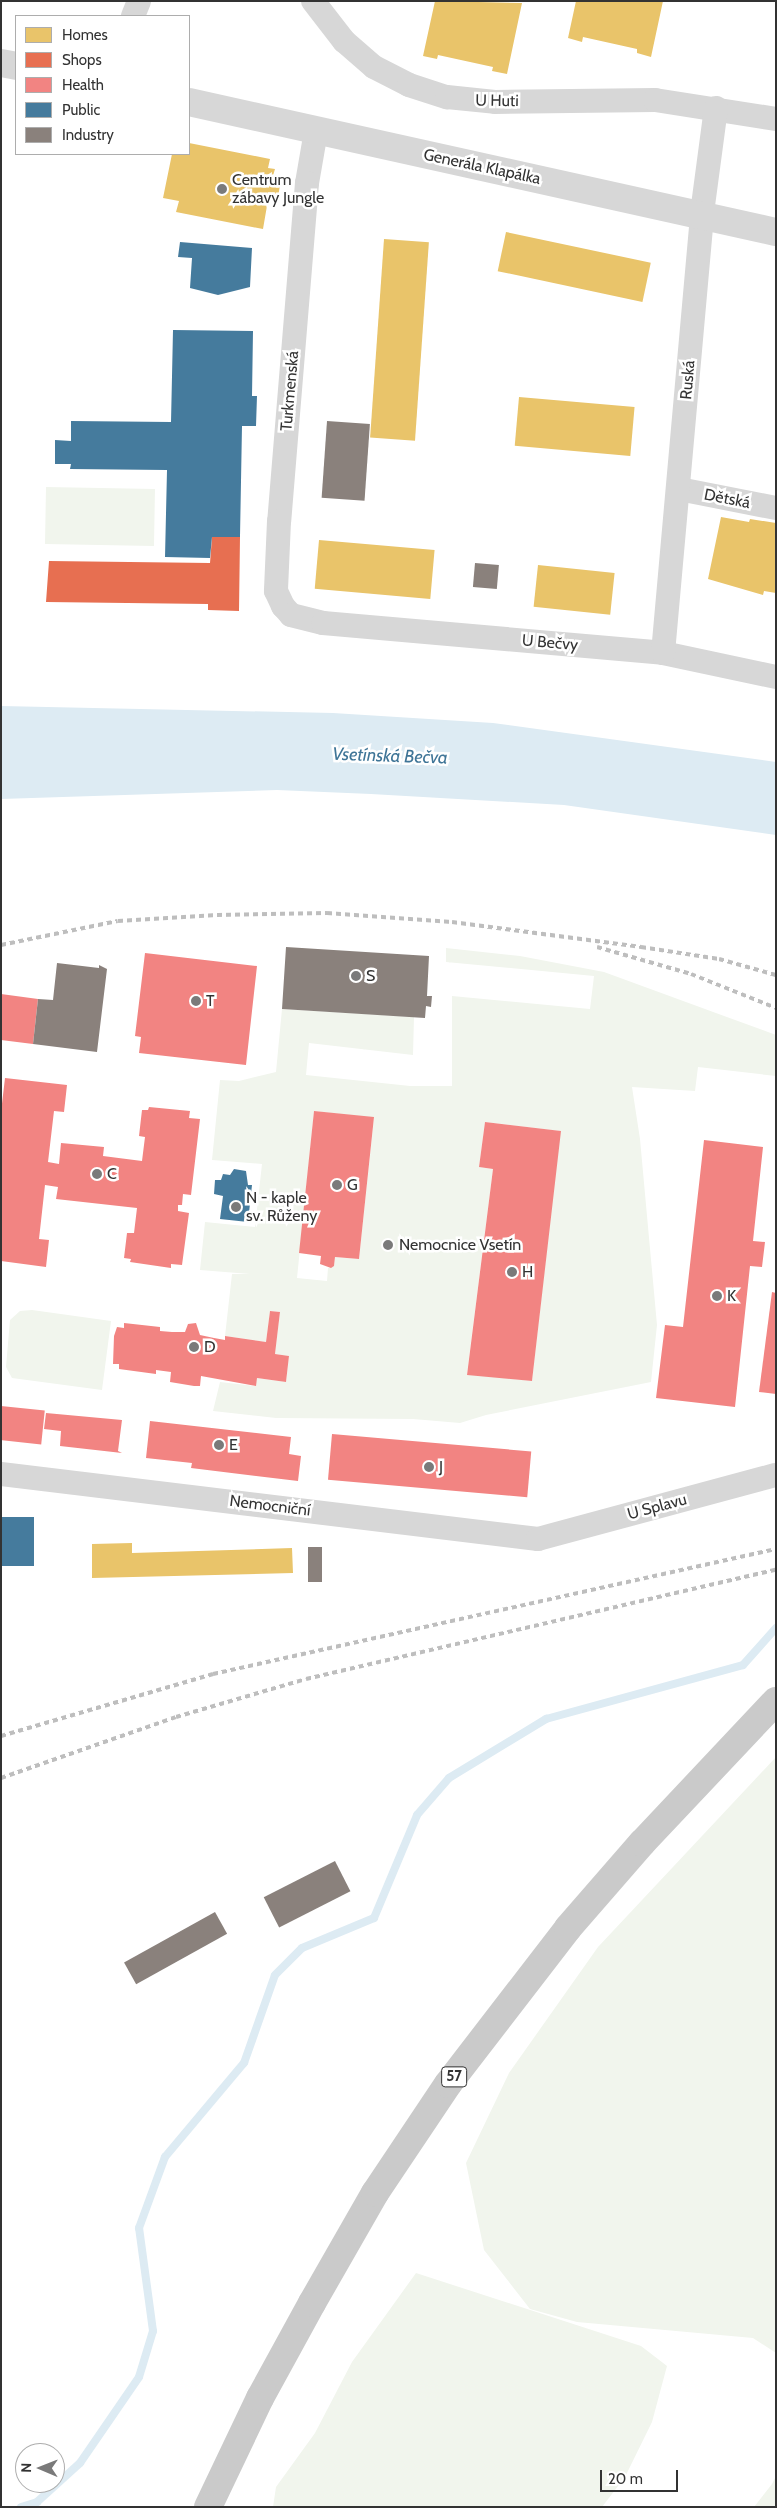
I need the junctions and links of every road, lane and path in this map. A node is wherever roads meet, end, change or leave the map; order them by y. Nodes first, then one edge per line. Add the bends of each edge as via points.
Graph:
1 (139, 1) edge
2 (313, 1) edge
3 (133, 15) edge
4 (1, 63) edge
5 (15, 66) edge
6 (190, 102) edge
7 (716, 108) junction
8 (776, 119) edge
9 (316, 130) junction
10 (702, 213) junction
11 (776, 232) edge
12 (679, 489) junction
13 (776, 508) edge
14 (323, 623) joint
15 (663, 653) junction
16 (776, 677) edge
17 (1, 1474) edge
18 (776, 1474) edge
19 (538, 1539) joint
20 (776, 1701) edge
21 (208, 2507) edge

1 - 3 street
2 - 7 street, U Huti via 359,56 392,78 426,92 486,102 624,99
4 - 5 street
6 - 9 street, Generála Klapálka
7 - 8 street, U Huti
7 - 10 street, Ruská
9 - 10 street, Generála Klapálka
9 - 14 street, Turkmenská via 307,183 276,592 287,610 303,620
10 - 11 street, Generála Klapálka
10 - 12 street, Ruská
12 - 13 street, Dětská
12 - 15 street, Ruská
14 - 15 street, U Bečvy
15 - 16 street, U Bečvy
17 - 19 street, Nemocniční
18 - 19 street, U Splavu
20 - 21 main road, 57 via 642,1843 568,1928 448,2084 375,2193 312,2303 260,2398

